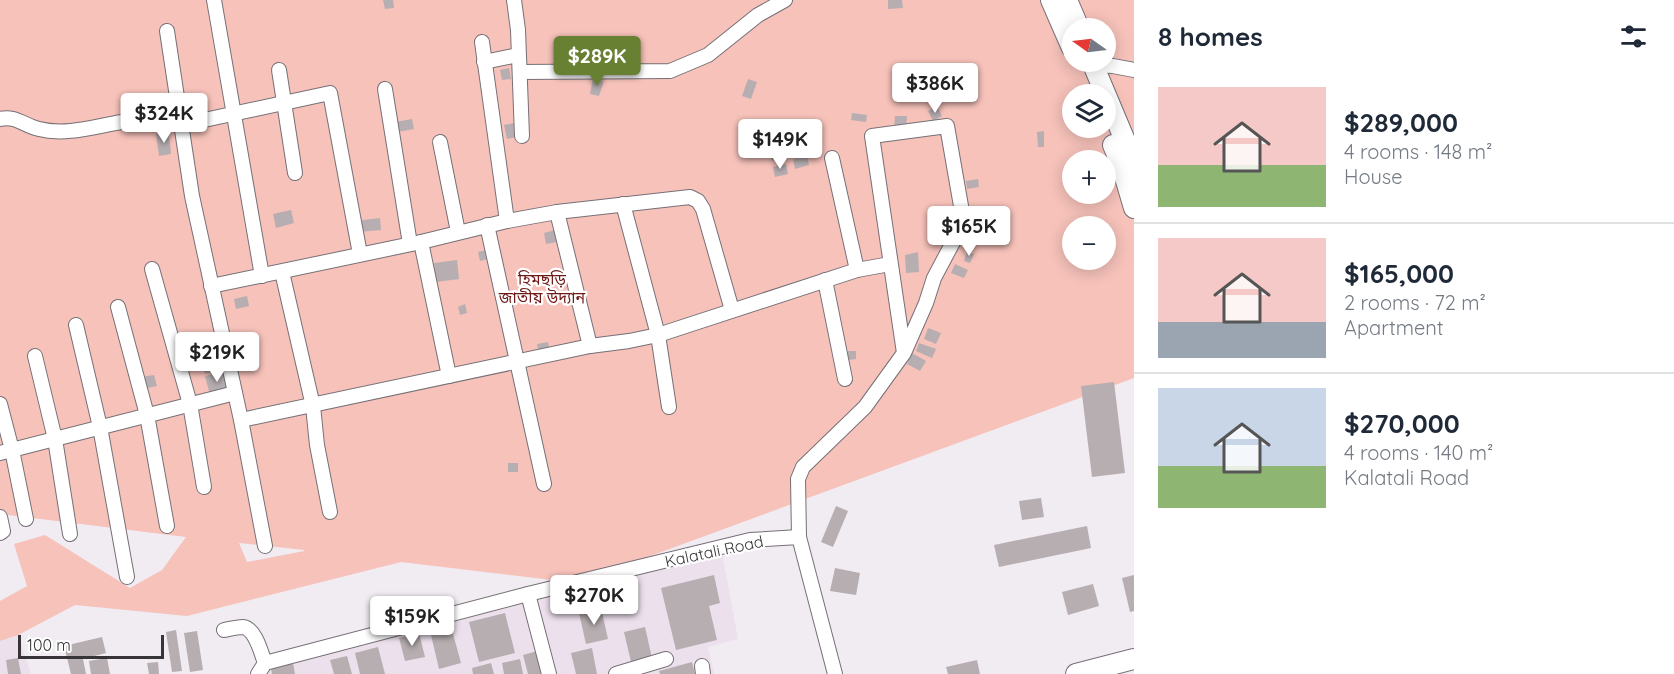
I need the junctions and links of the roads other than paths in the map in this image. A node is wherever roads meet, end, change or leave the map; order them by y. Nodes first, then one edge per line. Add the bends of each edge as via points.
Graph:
1 (214, 0) edge
2 (514, 0) edge
3 (785, 0) edge
4 (1051, 0) edge
5 (1067, 0) edge
6 (1074, 18) edge
7 (1062, 25) edge
8 (167, 32) dead end
9 (482, 42) dead end
10 (518, 56) junction
11 (484, 62) junction
12 (1116, 67) edge
13 (279, 70) dead end
14 (1134, 70) edge
15 (520, 72) junction
16 (1092, 72) edge
17 (385, 90) dead end
18 (283, 103) junction
19 (233, 113) junction
20 (0, 119) edge
21 (123, 122) dead end
22 (181, 125) junction
23 (522, 136) dead end
24 (1111, 138) edge
25 (440, 142) dead end
26 (832, 158) dead end
27 (1134, 162) edge
28 (295, 173) dead end
29 (623, 204) junction
30 (1134, 208) edge
31 (556, 212) junction
32 (507, 221) junction
33 (487, 225) junction
34 (458, 232) junction
35 (415, 243) junction
36 (360, 254) junction
37 (890, 264) junction
38 (152, 269) dead end
39 (857, 270) junction
40 (282, 272) junction
41 (262, 276) junction
42 (825, 280) junction
43 (211, 286) junction
44 (118, 307) dead end
45 (732, 310) junction
46 (76, 325) dead end
47 (658, 335) junction
48 (590, 346) junction
49 (904, 353) junction
50 (35, 356) dead end
51 (517, 362) junction
52 (449, 376) junction
53 (845, 379) dead end
54 (235, 393) junction
55 (0, 404) edge
56 (190, 404) junction
57 (313, 406) junction
58 (669, 407) dead end
59 (147, 415) junction
60 (241, 420) junction
61 (100, 427) junction
62 (55, 439) junction
63 (6, 451) edge
64 (544, 484) dead end
65 (204, 487) dead end
66 (330, 512) dead end
67 (0, 517) edge
68 (26, 519) dead end
69 (167, 526) dead end
70 (0, 533) edge
71 (70, 534) dead end
72 (799, 537) junction
73 (265, 546) dead end
74 (127, 577) dead end
75 (528, 594) junction
76 (224, 630) dead end
77 (1134, 658) edge
78 (666, 659) dead end
79 (260, 670) edge
80 (1134, 670) edge
81 (549, 674) edge
82 (616, 674) edge
83 (835, 674) edge
84 (1076, 674) edge
85 (1120, 674) edge

1 - 19 street
2 - 10 street
3 - 15 street via 758,15 708,55 670,71
4 - 7 highway
5 - 6 highway
8 - 22 street
9 - 11 street
10 - 11 street
10 - 15 street
11 - 32 street
12 - 14 street
13 - 18 street
15 - 23 street
16 - 27 highway
17 - 35 street
18 - 19 street
18 - 28 street
18 - 36 street via 330,93
19 - 22 street
19 - 41 street
20 - 21 street via 7,117 54,132
22 - 43 street
24 - 30 highway
25 - 34 street
26 - 39 street
29 - 31 street
29 - 45 street via 690,197 698,201
29 - 47 street
31 - 32 street
31 - 48 street
32 - 33 street
33 - 34 street
33 - 51 street
34 - 35 street
35 - 36 street
35 - 52 street
36 - 40 street
37 - 39 street
37 - 49 street
37 - 49 street via 872,136 947,126 961,206 960,229 934,278
38 - 56 street
39 - 42 street
40 - 41 street
40 - 57 street
41 - 43 street
42 - 45 street
42 - 53 street
43 - 54 street
44 - 59 street
45 - 47 street
46 - 61 street
47 - 48 street
47 - 58 street
48 - 51 street
49 - 72 street via 865,407 803,467 798,479
50 - 62 street
51 - 52 street
51 - 64 street
52 - 57 street
54 - 56 street
54 - 60 street
55 - 63 street
56 - 59 street
56 - 65 street
57 - 60 street
57 - 66 street
59 - 61 street
59 - 69 street
60 - 73 street
61 - 62 street
61 - 74 street
62 - 63 street
62 - 71 street
63 - 68 street
67 - 70 street
72 - 75 street, Kalatali Road via 750,540
72 - 83 street
75 - 79 street, Kalatali Road
75 - 81 street
76 - 79 street via 249,630 254,636
77 - 84 highway
78 - 82 street
80 - 85 highway

